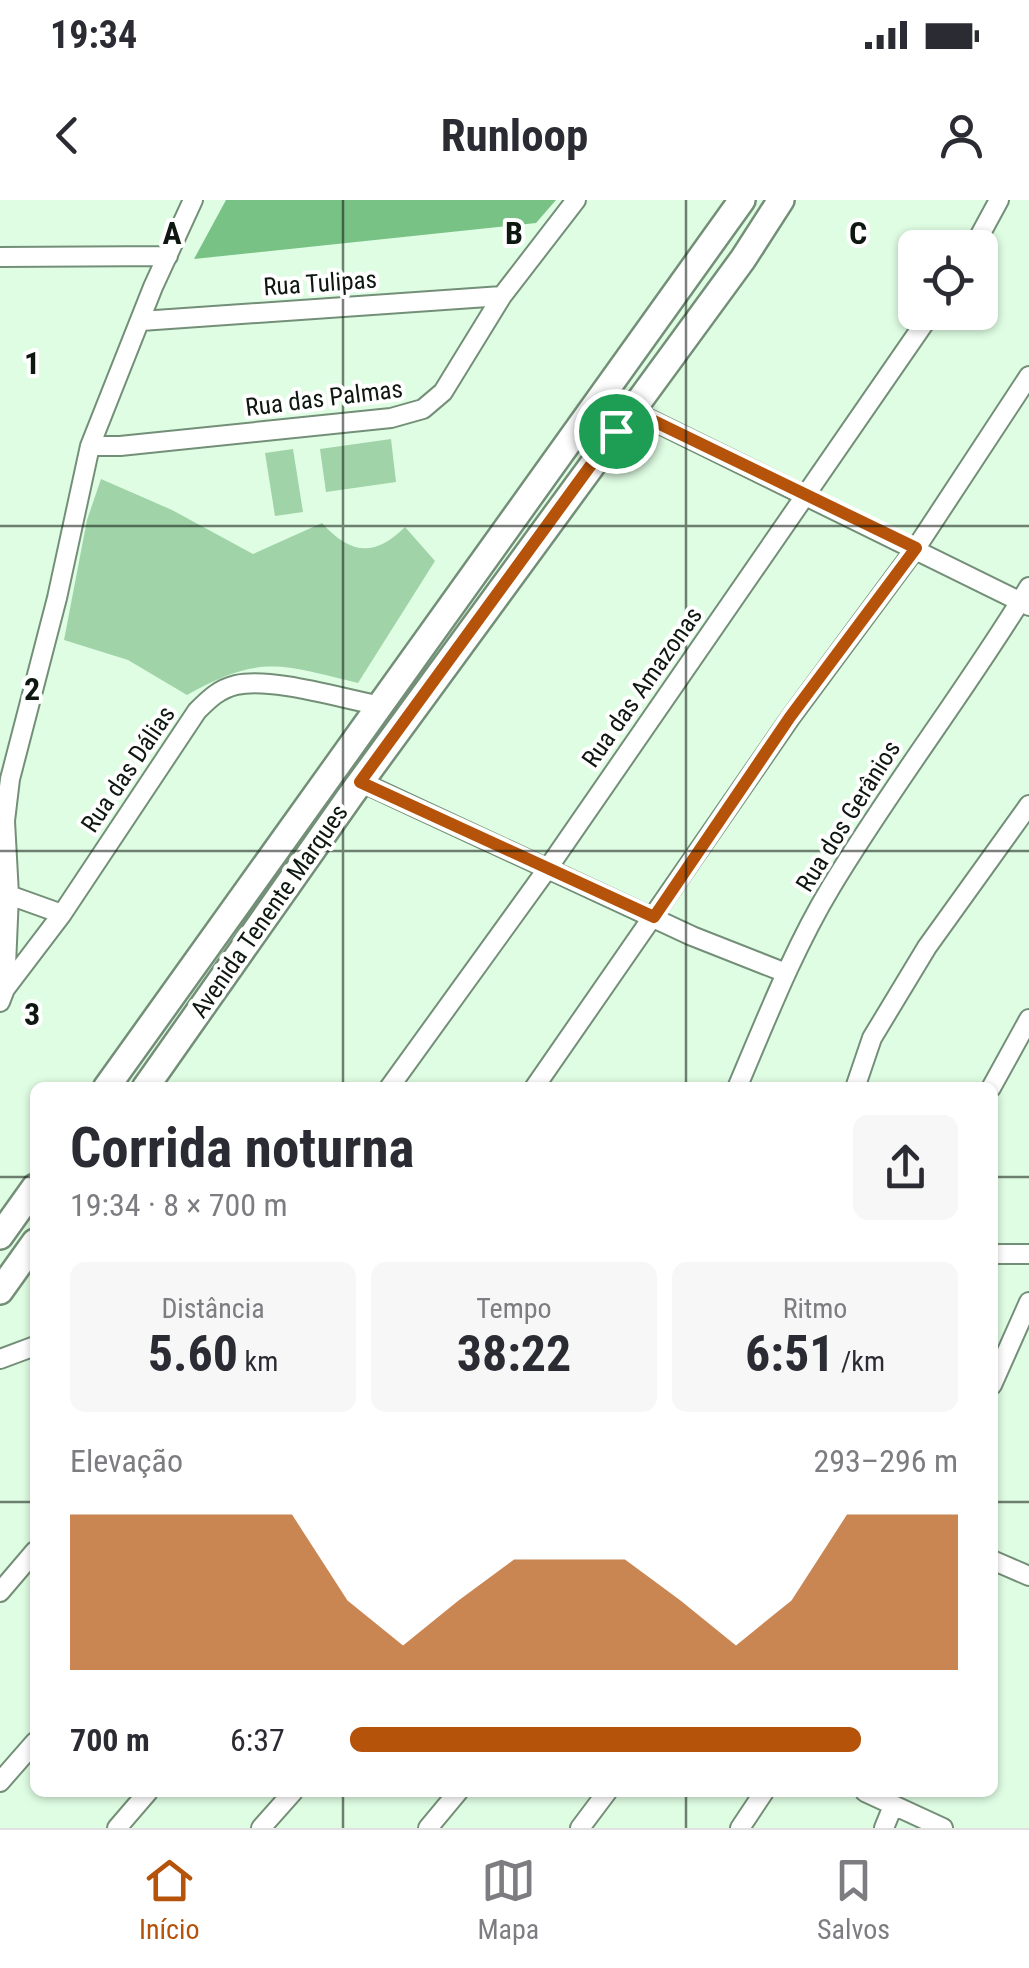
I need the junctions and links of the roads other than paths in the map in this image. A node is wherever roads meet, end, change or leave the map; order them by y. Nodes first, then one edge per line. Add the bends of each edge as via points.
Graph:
1 (194, 200) edge
2 (576, 200) edge
3 (742, 200) edge
4 (781, 200) edge
5 (999, 200) edge
6 (982, 230) edge
7 (168, 256) junction
8 (0, 257) edge
9 (502, 296) junction
10 (141, 321) junction
11 (919, 330) edge
12 (1029, 376) edge
13 (631, 410) junction
14 (90, 446) junction
15 (804, 495) junction
16 (916, 548) junction
17 (1026, 598) edge
18 (377, 705) junction
19 (360, 782) junction
20 (1029, 805) edge
21 (548, 868) junction
22 (9, 896) junction
23 (62, 914) junction
24 (654, 917) junction
25 (786, 973) junction
26 (2, 996) edge
27 (1029, 1020) edge
28 (110, 1082) edge
29 (149, 1082) edge
30 (393, 1082) edge
31 (538, 1082) edge
32 (740, 1082) edge
33 (857, 1082) edge
34 (994, 1082) edge
35 (30, 1195) edge
36 (0, 1236) edge
37 (30, 1249) edge
38 (998, 1254) edge
39 (1029, 1254) edge
40 (0, 1291) edge
41 (1029, 1302) edge
42 (0, 1346) edge
43 (29, 1348) edge
44 (0, 1359) edge
45 (998, 1371) edge
46 (30, 1557) edge
47 (998, 1563) edge
48 (1029, 1576) edge
49 (0, 1592) edge
50 (30, 1748) edge
51 (0, 1782) edge
52 (144, 1797) edge
53 (289, 1797) edge
54 (454, 1797) edge
55 (604, 1797) edge
56 (761, 1797) edge
57 (876, 1797) edge
58 (893, 1806) junction
59 (117, 1828) edge
60 (261, 1828) edge
61 (428, 1828) edge
62 (580, 1828) edge
63 (740, 1828) edge
64 (884, 1828) edge
65 (943, 1828) edge

1 - 7 street
2 - 9 street, Rua das Palmas
3 - 18 main road, Avenida Tenente Marques
4 - 13 main road, Avenida Tenente Marques
5 - 6 street
7 - 8 street
7 - 10 street
9 - 10 street, Rua Tulipas
9 - 14 street, Rua das Palmas via 443,392 423,409 392,418
10 - 14 street
11 - 15 street, Rua das Amazonas
12 - 16 street
13 - 15 street
13 - 19 main road, Avenida Tenente Marques
14 - 22 street via 10,779
15 - 16 street
15 - 21 street, Rua das Amazonas
16 - 17 street
16 - 24 street
17 - 25 street, Rua dos Gerânios via 888,796
18 - 23 street, Rua das Dálias via 260,682 216,692
18 - 28 main road, Avenida Tenente Marques
19 - 21 street
19 - 29 main road, Avenida Tenente Marques
20 - 33 street via 927,947 872,1038
21 - 24 street
21 - 30 street, Rua das Amazonas
22 - 23 street
22 - 26 street
23 - 26 street, Rua das Dálias
24 - 25 street
24 - 31 street
25 - 32 street, Rua dos Gerânios
27 - 34 street
35 - 36 main road
37 - 40 main road
38 - 39 street
41 - 45 street
42 - 43 street
43 - 44 street
46 - 49 street
47 - 48 street
50 - 51 street
52 - 59 street
53 - 60 street
54 - 61 street
55 - 62 street
56 - 63 street
57 - 58 street
58 - 64 street
58 - 65 street

